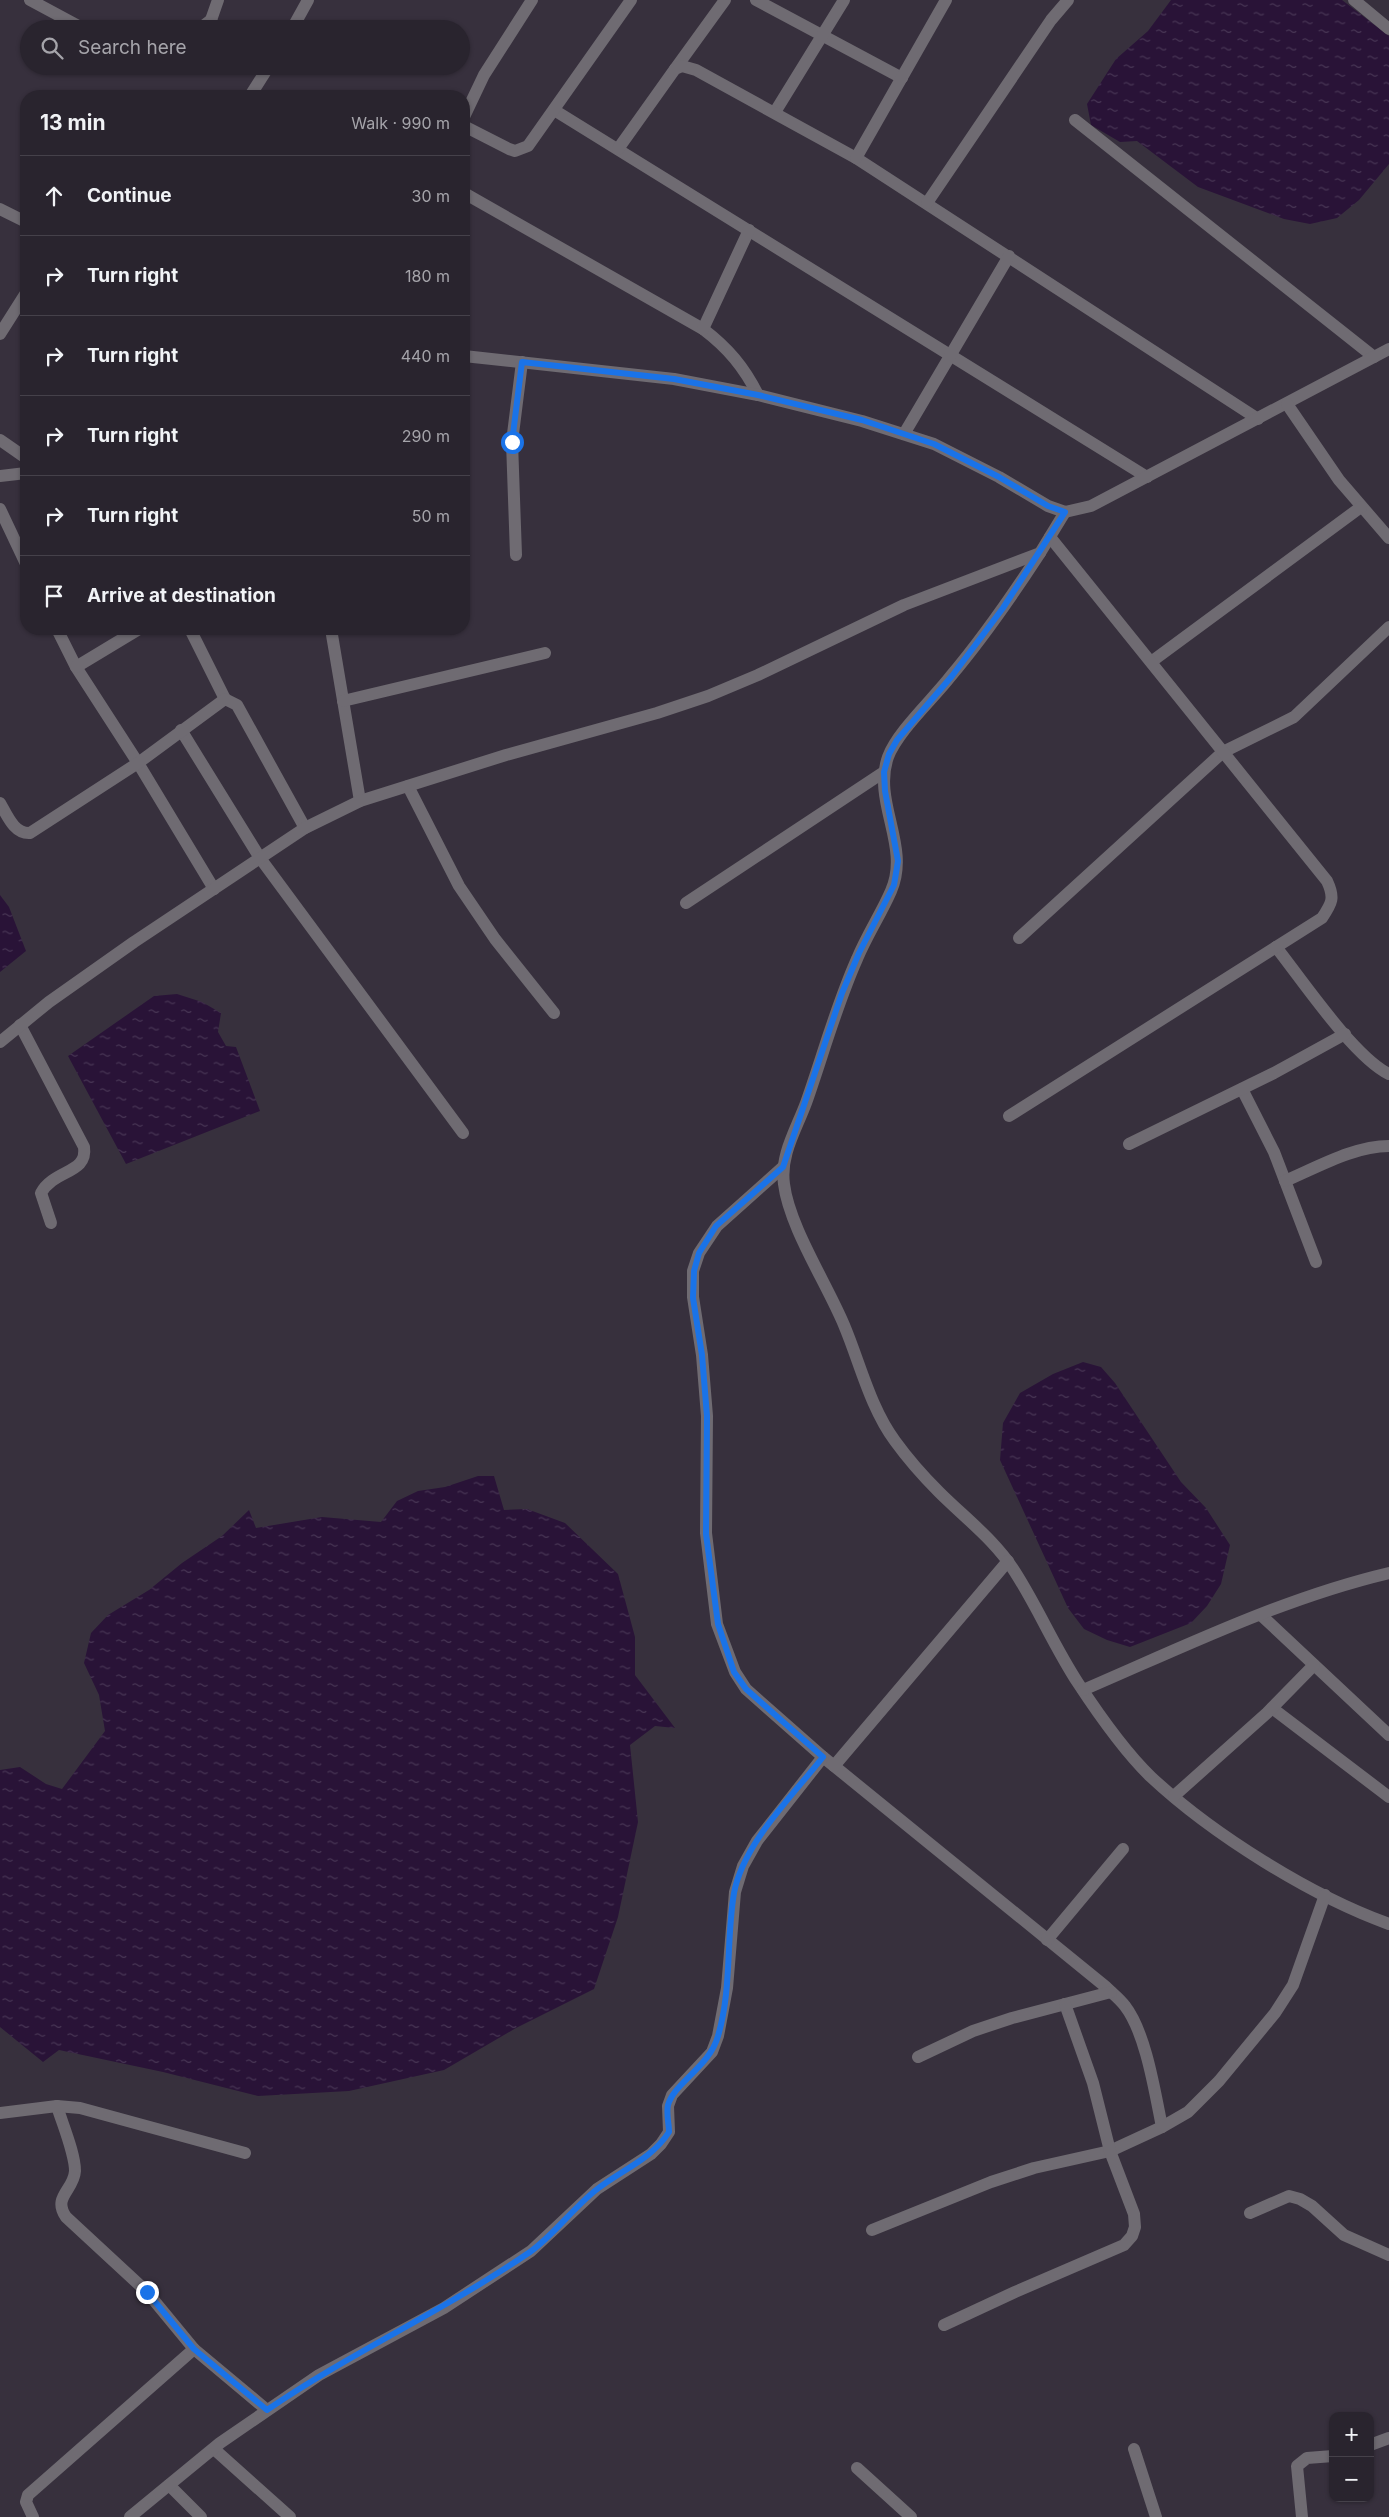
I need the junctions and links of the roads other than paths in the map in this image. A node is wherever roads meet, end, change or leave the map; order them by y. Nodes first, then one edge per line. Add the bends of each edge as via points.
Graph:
1 (30, 0) edge
2 (218, 0) edge
3 (308, 0) edge
4 (532, 0) edge
5 (631, 0) edge
6 (725, 0) edge
7 (756, 0) edge
8 (844, 0) edge
9 (946, 0) edge
10 (1354, 0) edge
11 (1063, 2) edge
12 (67, 20) edge
13 (214, 20) edge
14 (297, 20) edge
15 (1389, 29) edge
16 (822, 35) junction
17 (675, 69) junction
18 (263, 75) edge
19 (902, 78) junction
20 (254, 90) edge
21 (470, 104) edge
22 (554, 110) junction
23 (775, 112) junction
24 (1075, 120) dead end
25 (470, 129) edge
26 (618, 150) junction
27 (856, 158) junction
28 (470, 196) edge
29 (927, 203) junction
30 (0, 209) edge
31 (20, 219) edge
32 (749, 230) junction
33 (1009, 256) junction
34 (20, 302) edge
35 (703, 330) junction
36 (0, 334) edge
37 (1389, 349) edge
38 (951, 355) junction
39 (470, 357) edge
40 (1374, 358) junction
41 (522, 362) junction
42 (758, 395) junction
43 (1287, 404) junction
44 (1258, 419) junction
45 (904, 434) junction
46 (0, 440) edge
47 (20, 454) edge
48 (20, 474) edge
49 (0, 476) edge
50 (1146, 478) junction
51 (1361, 507) junction
52 (0, 509) edge
53 (1065, 512) junction
54 (1050, 537) junction
55 (1389, 538) edge
56 (20, 551) edge
57 (1040, 553) junction
58 (516, 555) dead end
59 (1389, 627) edge
60 (60, 635) edge
61 (129, 635) edge
62 (193, 635) edge
63 (332, 635) edge
64 (545, 654) dead end
65 (1151, 662) junction
66 (76, 667) junction
67 (226, 699) junction
68 (343, 701) junction
69 (182, 730) junction
70 (1223, 752) junction
71 (138, 763) junction
72 (884, 772) junction
73 (408, 786) junction
74 (360, 801) junction
75 (0, 803) edge
76 (305, 828) junction
77 (260, 858) junction
78 (214, 888) junction
79 (686, 903) dead end
80 (1019, 938) dead end
81 (1276, 947) junction
82 (554, 1013) dead end
83 (20, 1025) junction
84 (1345, 1034) junction
85 (0, 1042) edge
86 (1389, 1074) edge
87 (1242, 1089) junction
88 (1009, 1116) dead end
89 (463, 1133) dead end
90 (1129, 1144) dead end
91 (1389, 1146) edge
92 (783, 1167) junction
93 (1285, 1181) junction
94 (51, 1223) dead end
95 (1316, 1262) dead end
96 (1008, 1561) junction
97 (1389, 1573) edge
98 (1261, 1615) junction
99 (1314, 1665) junction
100 (1084, 1690) junction
101 (1272, 1708) junction
102 (1389, 1735) edge
103 (823, 1757) junction
104 (834, 1766) junction
105 (1174, 1796) junction
106 (1389, 1797) edge
107 (1123, 1849) dead end
108 (1325, 1895) junction
109 (1389, 1924) edge
110 (1047, 1940) junction
111 (1111, 1992) junction
112 (1065, 2004) junction
113 (918, 2057) dead end
114 (57, 2106) junction
115 (0, 2112) edge
116 (1162, 2127) junction
117 (1110, 2151) junction
118 (245, 2152) dead end
119 (1250, 2214) dead end
120 (872, 2230) dead end
121 (1389, 2255) edge
122 (944, 2326) dead end
123 (194, 2349) junction
124 (267, 2410) junction
125 (1389, 2438) edge
126 (1374, 2444) edge
127 (214, 2449) junction
128 (1134, 2449) dead end
129 (1329, 2456) edge
130 (857, 2468) dead end
131 (169, 2485) junction
132 (33, 2517) edge
133 (130, 2517) edge
134 (201, 2517) edge
135 (290, 2517) edge
136 (911, 2517) edge
137 (1156, 2517) edge
138 (1302, 2517) edge

1 - 12 street
2 - 13 street
3 - 14 street
4 - 21 street via 484,75
5 - 22 street
6 - 17 street
7 - 16 street
8 - 16 street
9 - 19 street
10 - 15 street
11 - 29 street
16 - 19 street
16 - 23 street
17 - 23 street via 682,66 696,70
17 - 26 street
18 - 20 street
19 - 27 street
22 - 25 street via 528,146 515,151
22 - 26 street
23 - 27 street
24 - 40 street
26 - 32 street
27 - 29 street
28 - 35 street
29 - 33 street
30 - 31 street
32 - 35 street
32 - 38 street
33 - 38 street
33 - 44 street
34 - 36 street
35 - 42 street via 734,356 747,372
37 - 40 street
38 - 45 street
38 - 50 street
39 - 41 street
40 - 43 street
41 - 42 street via 674,379
41 - 58 street via 512,442
42 - 45 street via 862,420
43 - 44 street
43 - 51 street
44 - 50 street
45 - 53 street via 934,444 1048,506
46 - 47 street
48 - 49 street
50 - 53 street via 1091,506
51 - 55 street
51 - 65 street
52 - 56 street
53 - 54 street
54 - 57 street
54 - 65 street
57 - 72 street via 969,653 897,740
57 - 73 street via 904,605 708,696
59 - 70 street via 1294,717
60 - 66 street
61 - 66 street
62 - 67 street
63 - 68 street
64 - 68 street
65 - 70 street
66 - 71 street
67 - 69 street
67 - 76 street via 237,706
68 - 74 street
69 - 71 street
69 - 77 street
70 - 80 street
70 - 81 street via 1327,881 1333,894 1331,905 1322,918
71 - 75 street via 30,833 16,828
71 - 78 street
72 - 79 street
72 - 92 street via 898,861 894,885 842,993
73 - 74 street
73 - 82 street via 459,886 495,939
74 - 76 street
76 - 77 street
77 - 78 street
77 - 89 street
78 - 83 street
81 - 84 street
81 - 88 street
83 - 85 street
83 - 94 street via 86,1155 83,1162 51,1180 41,1193
84 - 86 street via 1369,1060
84 - 87 street
87 - 90 street
87 - 93 street
91 - 93 street via 1358,1150
92 - 96 street via 784,1188 793,1215 844,1325 886,1429 909,1460
92 - 103 street via 716,1226 699,1253 694,1271 693,1298 707,1416 706,1534 718,1624 734,1672 746,1689
93 - 95 street
96 - 100 street
96 - 104 street
97 - 98 street via 1350,1582
98 - 99 street
98 - 100 street
99 - 101 street
99 - 102 street
100 - 105 street via 1122,1744 1145,1771
101 - 105 street
101 - 106 street
103 - 104 street
103 - 124 street via 757,1841 743,1866 734,1892 728,1988 718,2036 712,2052 672,2095 668,2106 669,2132 661,2144 597,2189 531,2251 444,2308 318,2375
104 - 110 street
105 - 108 street via 1269,1864
107 - 110 street
108 - 109 street
108 - 116 street via 1293,1985 1275,2013 1219,2081 1188,2112
110 - 111 street
111 - 112 street
111 - 116 street via 1125,2005 1134,2021 1148,2062
112 - 113 street via 973,2031
112 - 117 street via 1093,2083
114 - 115 street
114 - 118 street via 108,2114
114 - 123 street via 75,2170 60,2209 147,2292
116 - 117 street
117 - 120 street via 1034,2168 991,2182
117 - 122 street via 1134,2214 1132,2236 1124,2245
119 - 121 street via 1289,2196 1312,2206 1344,2234
123 - 124 street
123 - 132 street via 28,2495 26,2502
124 - 127 street
125 - 126 street
127 - 131 street
127 - 135 street
128 - 137 street
129 - 138 street via 1307,2458 1297,2466
130 - 136 street
131 - 133 street
131 - 134 street

